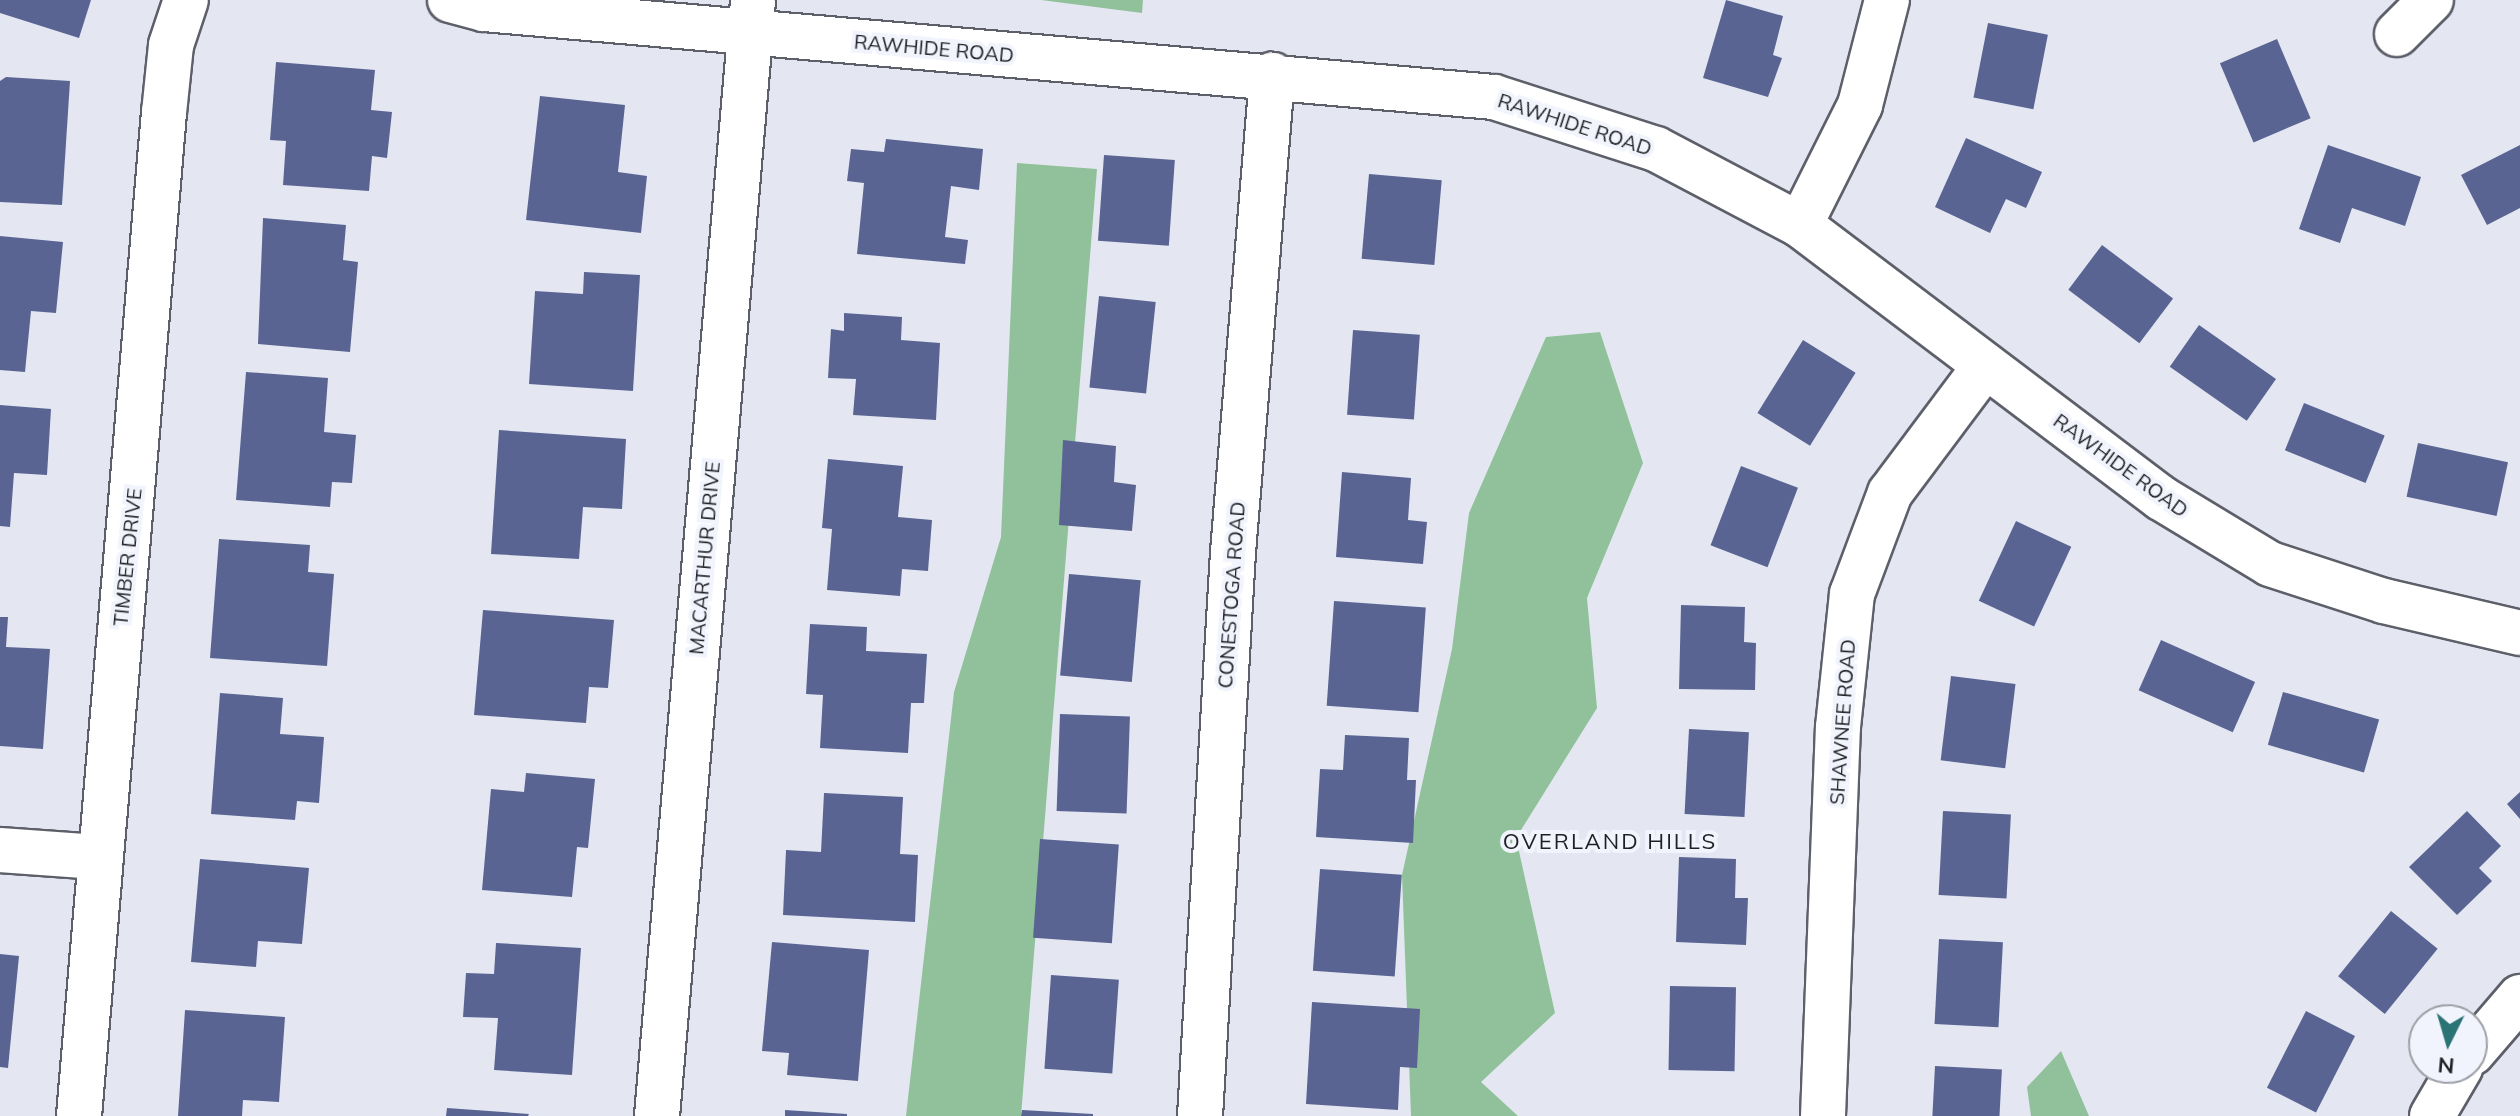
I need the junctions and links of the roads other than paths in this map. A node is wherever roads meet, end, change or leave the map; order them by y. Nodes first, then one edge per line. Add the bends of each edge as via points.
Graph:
1 (186, 0) edge
2 (450, 0) edge
3 (1887, 0) edge
4 (2431, 0) edge
5 (751, 17) edge
6 (2397, 34) dead end
7 (1272, 75) junction
8 (1800, 225) junction
9 (1985, 366) junction
10 (2520, 633) edge
11 (0, 850) edge
12 (97, 857) junction
13 (2520, 997) edge
14 (2488, 1034) edge
15 (2451, 1084) edge
16 (79, 1116) edge
17 (657, 1116) edge
18 (1200, 1116) edge
19 (1823, 1116) edge
20 (2432, 1116) edge

1 - 12 street, TIMBER DRIVE via 171,45
2 - 5 street, RAWHIDE ROAD via 484,9
3 - 8 street via 1860,105
4 - 6 street
5 - 7 street, RAWHIDE ROAD
5 - 17 street, MACARTHUR DRIVE
7 - 8 street, RAWHIDE ROAD via 1494,97 1656,149
7 - 18 street, CONESTOGA ROAD via 1233,552
8 - 9 street, RAWHIDE ROAD
9 - 10 street, RAWHIDE ROAD via 2161,498 2270,564 2384,601
9 - 19 street, SHAWNEE ROAD via 1890,493 1852,594 1838,727
11 - 12 street
12 - 16 street, TIMBER DRIVE
13 - 14 street
15 - 20 street

